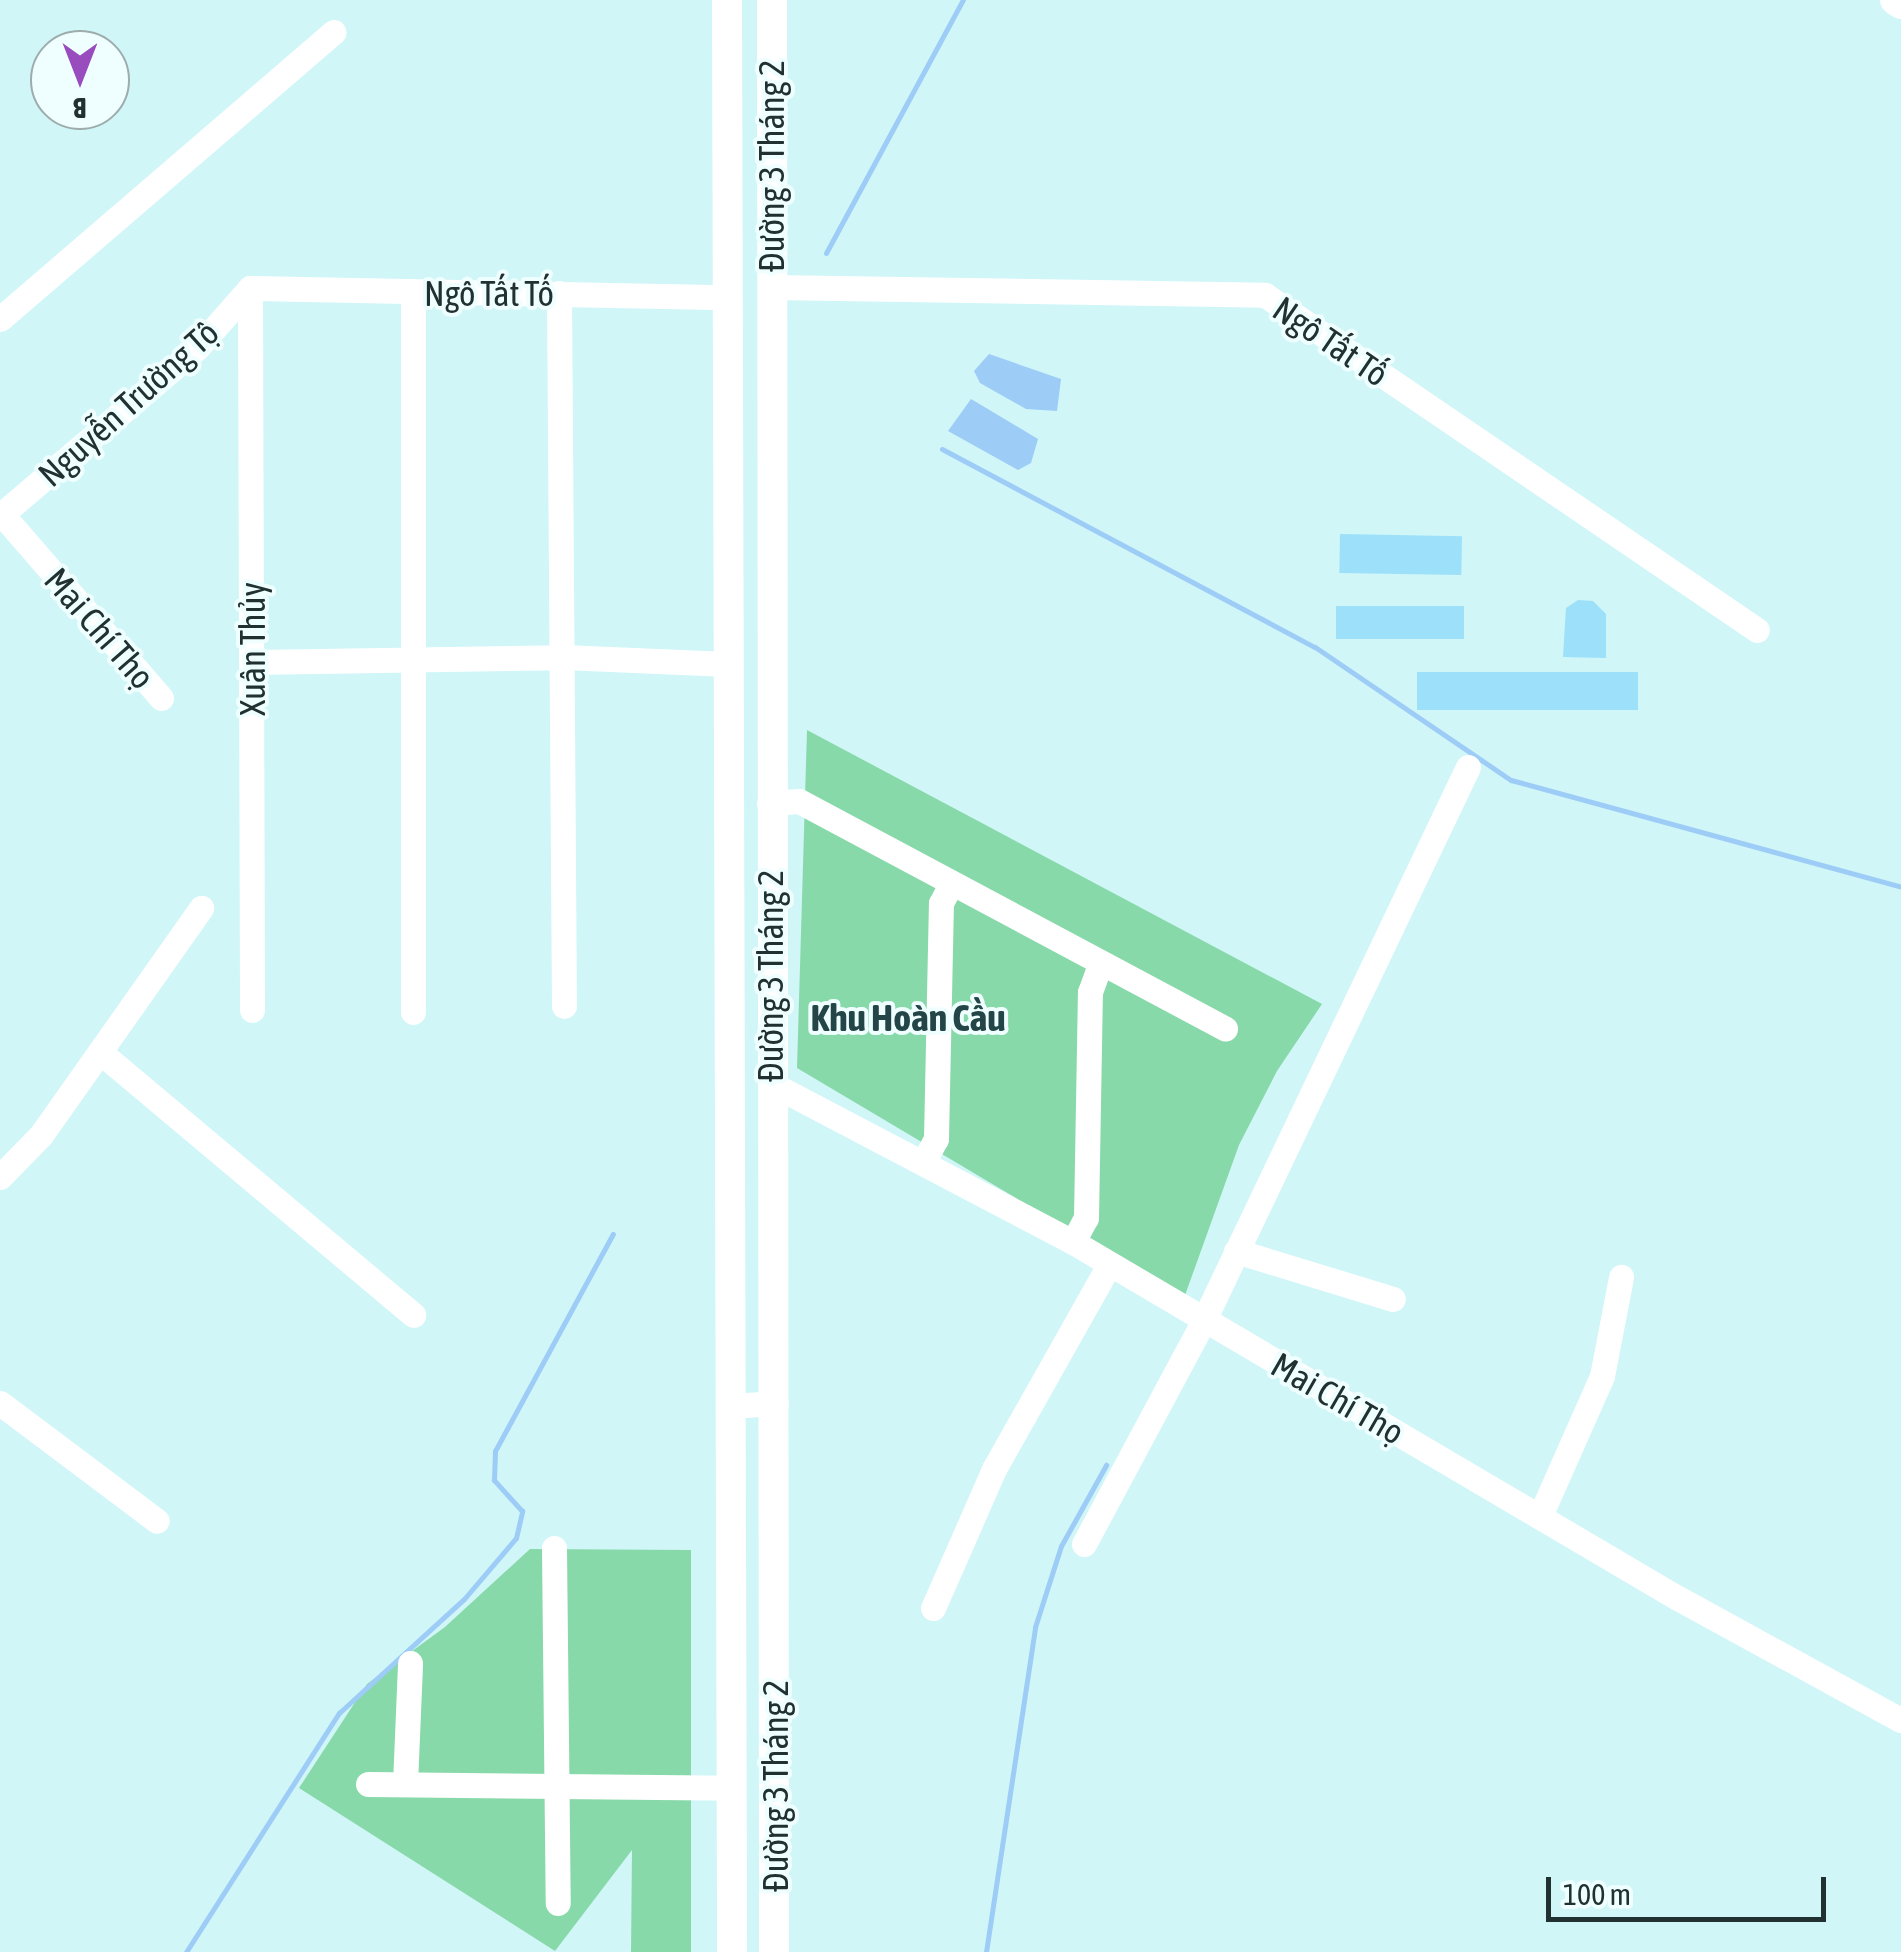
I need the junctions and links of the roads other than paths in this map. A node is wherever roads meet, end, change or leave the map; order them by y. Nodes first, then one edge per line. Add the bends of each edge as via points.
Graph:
1 (727, 0) edge
2 (772, 0) edge
3 (334, 32) dead end
4 (771, 287) junction
5 (250, 288) junction
6 (413, 292) junction
7 (560, 293) junction
8 (728, 297) junction
9 (0, 319) edge
10 (1, 513) edge
11 (1757, 630) dead end
12 (564, 657) junction
13 (410, 660) junction
14 (252, 662) junction
15 (728, 664) junction
16 (161, 698) dead end
17 (1468, 767) dead end
18 (769, 802) junction
19 (951, 884) junction
20 (201, 908) dead end
21 (1100, 965) junction
22 (564, 1006) dead end
23 (252, 1010) dead end
24 (413, 1012) dead end
25 (1225, 1028) dead end
26 (100, 1052) junction
27 (770, 1082) junction
28 (924, 1163) junction
29 (0, 1177) edge
30 (1072, 1242) junction
31 (1236, 1251) junction
32 (1108, 1267) junction
33 (1621, 1277) dead end
34 (1393, 1300) dead end
35 (413, 1315) dead end
36 (1203, 1322) junction
37 (0, 1403) edge
38 (776, 1404) junction
39 (731, 1406) junction
40 (1540, 1516) junction
41 (157, 1521) dead end
42 (1084, 1544) dead end
43 (554, 1548) dead end
44 (933, 1608) dead end
45 (410, 1663) dead end
46 (1901, 1720) edge
47 (368, 1784) dead end
48 (405, 1784) junction
49 (557, 1785) junction
50 (732, 1788) junction
51 (558, 1903) dead end
52 (732, 1952) edge
53 (774, 1952) edge

1 - 8 main road, Đường 3 Tháng 2
2 - 4 main road, Đường 3 Tháng 2
3 - 9 street
4 - 11 street, Ngô Tất Tố via 1265,295
4 - 18 main road, Đường 3 Tháng 2
5 - 6 street, Ngô Tất Tố
5 - 10 street, Nguyễn Trường Tộ via 197,348
5 - 14 street, Xuân Thủy
6 - 7 street, Ngô Tất Tố
6 - 13 street
7 - 8 street, Ngô Tất Tố
7 - 12 street
8 - 15 main road, Đường 3 Tháng 2
10 - 16 street, Mai Chí Thọ
12 - 13 street
12 - 15 street
12 - 22 street
13 - 14 street
13 - 24 street
14 - 23 street, Xuân Thủy
15 - 39 main road, Đường 3 Tháng 2
17 - 31 street
18 - 19 street via 799,801
18 - 27 main road, Đường 3 Tháng 2
19 - 21 street
19 - 28 street via 940,904 936,1138
20 - 26 street
21 - 25 street
21 - 30 street via 1090,992 1086,1218
26 - 29 street via 41,1135
26 - 35 street
27 - 28 street, Mai Chí Thọ
27 - 38 main road, Đường 3 Tháng 2
28 - 30 street, Mai Chí Thọ
30 - 32 street, Mai Chí Thọ
31 - 34 street
31 - 36 street
32 - 36 street, Mai Chí Thọ
32 - 44 street via 994,1469
33 - 40 street via 1602,1376
36 - 40 street, Mai Chí Thọ
36 - 42 street
37 - 41 street
38 - 39 street
38 - 53 main road, Đường 3 Tháng 2
39 - 50 main road, Đường 3 Tháng 2
40 - 46 street, Mai Chí Thọ
43 - 49 street
45 - 48 street
47 - 48 street
48 - 49 street
49 - 50 street
49 - 51 street
50 - 52 main road, Đường 3 Tháng 2

